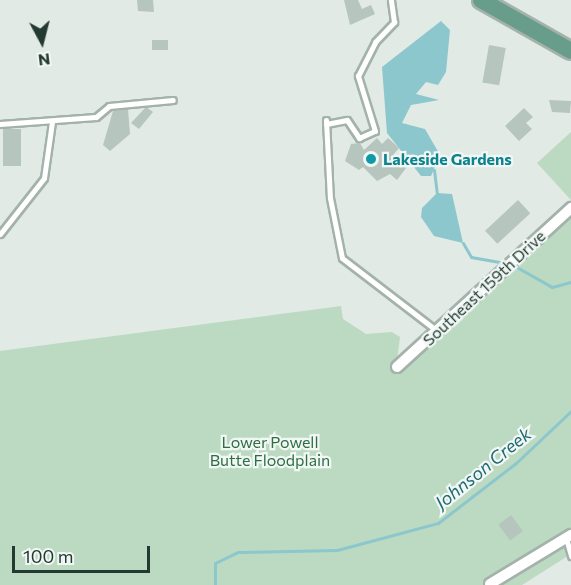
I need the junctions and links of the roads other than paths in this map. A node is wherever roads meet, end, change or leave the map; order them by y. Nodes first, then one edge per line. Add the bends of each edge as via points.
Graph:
1 (391, 0) edge
2 (481, 0) edge
3 (571, 51) edge
4 (173, 100) dead end
5 (52, 122) junction
6 (0, 124) edge
7 (571, 208) edge
8 (0, 234) edge
9 (437, 331) junction
10 (397, 367) dead end
11 (569, 537) edge
12 (571, 556) edge
13 (490, 584) edge

1 - 9 lane via 394,22 375,42 358,76 375,131 359,138 347,120 326,122 330,198 342,258
2 - 3 main road
4 - 5 lane via 109,106 96,117
5 - 6 lane
5 - 8 lane via 44,177
7 - 9 street, Southeast 159th Drive
9 - 10 street, Southeast 159th Drive
11 - 12 lane
11 - 13 street

